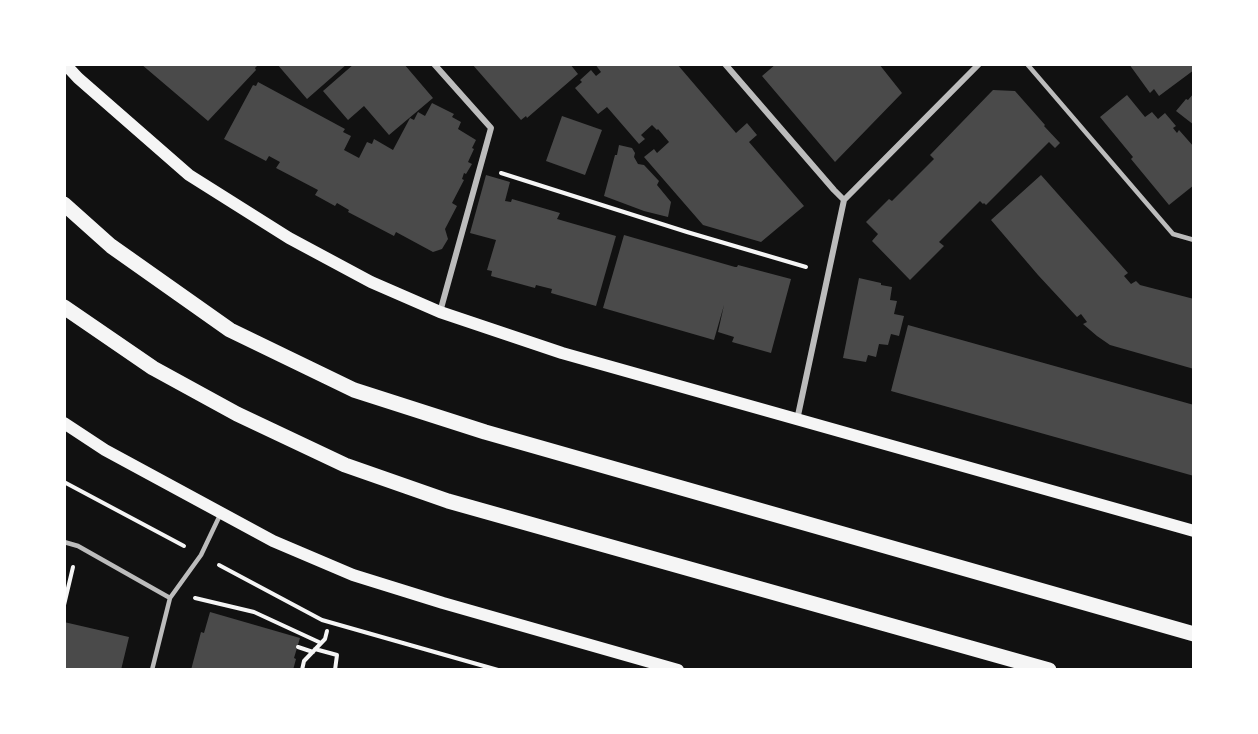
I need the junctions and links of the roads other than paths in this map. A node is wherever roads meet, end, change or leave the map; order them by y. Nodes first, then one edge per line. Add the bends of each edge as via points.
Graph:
1 (65, 64) edge
2 (434, 64) edge
3 (725, 64) edge
4 (979, 64) edge
5 (1027, 64) edge
6 (844, 200) junction
7 (64, 204) edge
8 (1194, 240) edge
9 (64, 307) edge
10 (440, 312) junction
11 (797, 420) junction
12 (64, 423) edge
13 (221, 513) junction
14 (1194, 531) edge
15 (64, 542) edge
16 (172, 596) junction
17 (1194, 634) edge
18 (152, 669) edge
19 (678, 669) edge
20 (1049, 669) edge

1 - 10 main road via 189,175 289,238 371,282
2 - 10 street via 490,128
3 - 6 street
4 - 6 street
5 - 8 lane via 1173,234
6 - 11 street
7 - 17 main road via 111,246 230,330 354,390 485,432
9 - 20 main road via 162,373 345,465 448,501
10 - 11 main road via 562,353
11 - 14 main road
12 - 13 main road via 105,450
13 - 16 lane via 201,555
13 - 19 main road via 273,541 353,575
15 - 16 lane
16 - 18 lane

